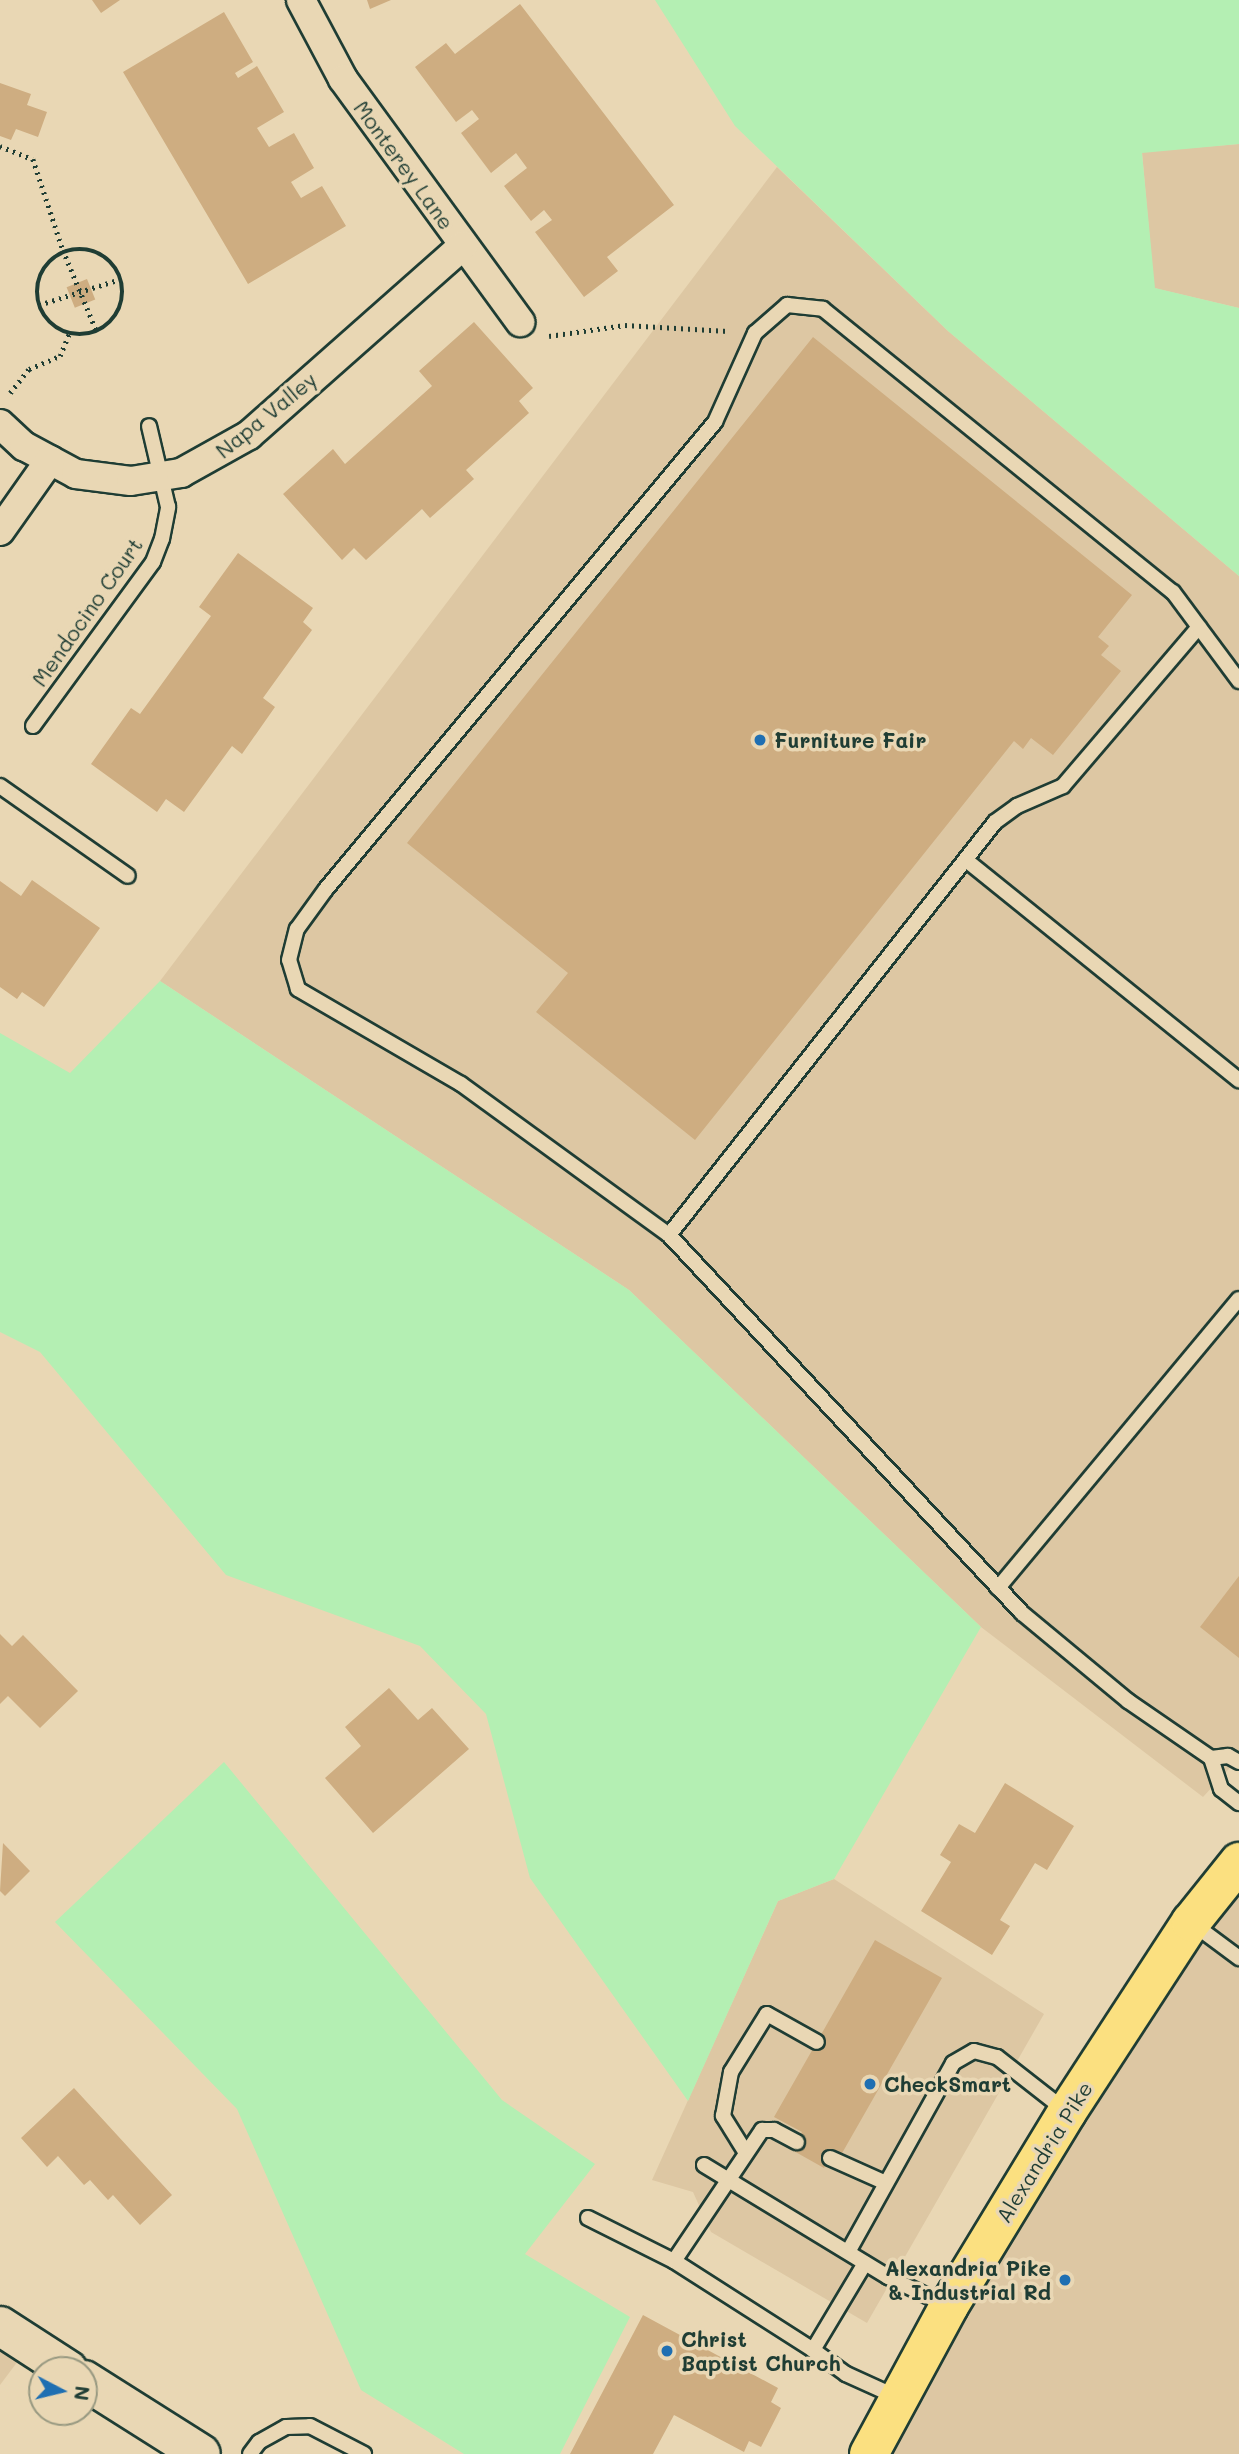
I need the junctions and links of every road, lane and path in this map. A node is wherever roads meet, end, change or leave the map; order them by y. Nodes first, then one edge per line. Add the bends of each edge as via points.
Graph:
1 (301, 0) edge
2 (0, 146) edge
3 (463, 246) junction
4 (64, 250) junction
5 (121, 279) junction
6 (80, 292) junction
7 (39, 305) junction
8 (520, 322) joint
9 (97, 332) junction
10 (755, 333) junction
11 (69, 334) junction
12 (3, 411) edge
13 (149, 426) dead end
14 (50, 460) junction
15 (162, 477) junction
16 (0, 531) edge
17 (1199, 627) junction
18 (1239, 681) edge
19 (33, 726) dead end
20 (0, 786) edge
21 (966, 860) junction
22 (128, 876) dead end
23 (1239, 1080) edge
24 (669, 1235) junction
25 (1239, 1300) edge
26 (998, 1588) junction
27 (1211, 1758) junction
28 (1239, 1762) edge
29 (1239, 1803) edge
30 (1239, 1862) edge
31 (1191, 1922) junction
32 (1239, 1958) edge
33 (817, 2042) dead end
34 (1067, 2112) junction
35 (797, 2142) dead end
36 (746, 2153) junction
37 (830, 2158) dead end
38 (704, 2165) dead end
39 (728, 2179) junction
40 (886, 2183) junction
41 (588, 2218) dead end
42 (848, 2252) junction
43 (674, 2261) junction
44 (866, 2263) junction
45 (949, 2306) junction
46 (0, 2326) edge
47 (813, 2350) junction
48 (46, 2356) edge
49 (98, 2389) edge
50 (899, 2398) junction
51 (201, 2454) edge
52 (250, 2454) edge
53 (364, 2454) edge
54 (869, 2454) edge

1 - 3 street, Monterey Lane via 343,79
2 - 4 path via 33,159
3 - 8 street, Monterey Lane
3 - 15 street, Napa Valley via 248,435 216,458
4 - 5 path via 99,253
4 - 6 path
4 - 7 path via 40,276
5 - 6 path
5 - 9 path via 118,313
6 - 7 path
6 - 9 path
7 - 11 path via 46,318
8 - 10 path via 547,336 625,325
9 - 11 path
10 - 17 lane via 787,305 823,309 1173,592
10 - 24 lane via 715,422 326,889 297,929 289,960 298,989 461,1084
11 - 12 path via 60,356 29,369
12 - 14 street, Napa Valley via 24,446
13 - 15 lane, Mendocino Court
14 - 15 street, Napa Valley via 76,474 103,479
14 - 16 street
15 - 19 lane, Mendocino Court via 167,506 153,562
17 - 18 lane
17 - 21 lane via 1160,667 1063,786 1017,806 995,822
20 - 22 lane
21 - 23 lane
21 - 24 lane
24 - 26 lane
25 - 26 lane
26 - 27 lane via 1065,1652
27 - 28 lane via 1228,1756
27 - 29 lane via 1221,1788
30 - 31 highway, Alexandria Pike
31 - 32 lane
31 - 34 highway, Alexandria Pike
33 - 36 lane via 767,2014 731,2073 723,2116
34 - 40 lane via 997,2057 974,2051 953,2063
34 - 45 highway, Alexandria Pike
35 - 36 lane via 774,2130 762,2130
36 - 39 lane
37 - 40 lane
38 - 39 lane
39 - 42 lane
39 - 43 lane
40 - 42 lane
41 - 43 lane
42 - 44 lane
43 - 47 lane
44 - 45 lane
44 - 47 lane
45 - 50 highway, Alexandria Pike
46 - 48 main road
47 - 50 lane via 846,2374
49 - 51 main road
50 - 54 highway, Alexandria Pike
52 - 53 lane via 259,2442 286,2427 310,2426

